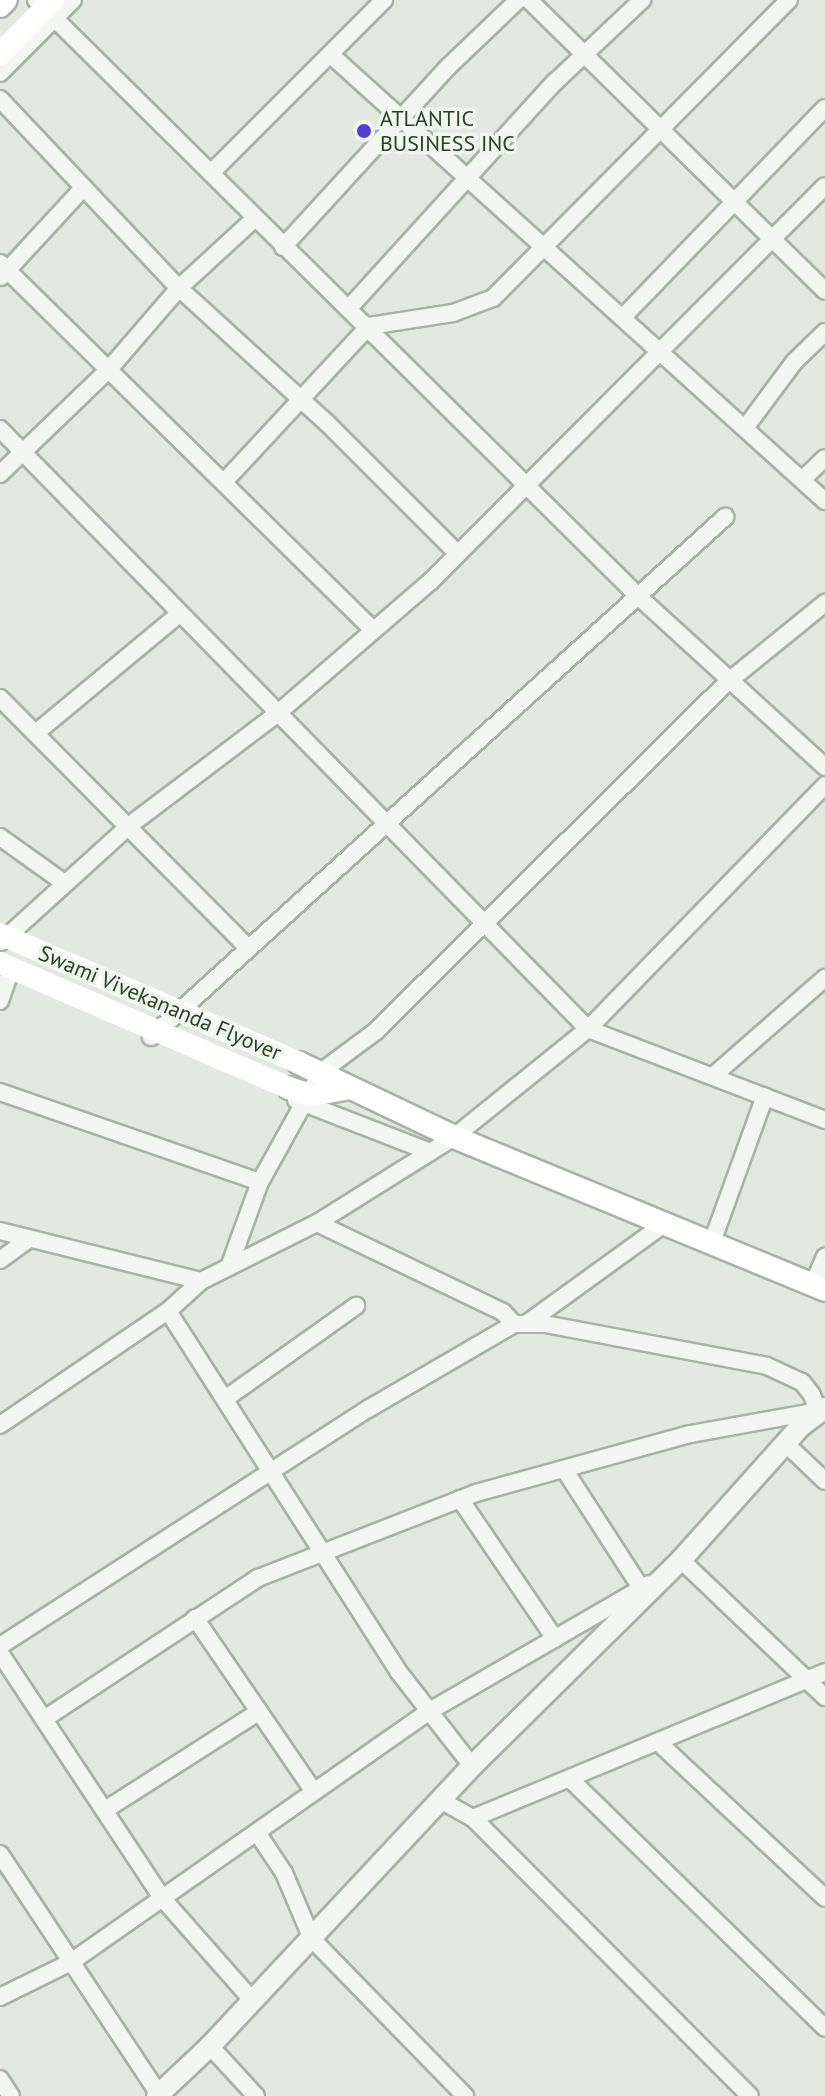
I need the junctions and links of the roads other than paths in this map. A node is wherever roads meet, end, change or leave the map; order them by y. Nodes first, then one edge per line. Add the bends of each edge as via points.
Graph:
1 (6, 0) edge
2 (36, 0) edge
3 (73, 0) edge
4 (384, 0) edge
5 (518, 0) edge
6 (529, 0) edge
7 (642, 0) edge
8 (789, 0) edge
9 (0, 6) edge
10 (54, 9) edge
11 (0, 54) edge
12 (331, 55) junction
13 (583, 55) junction
14 (0, 73) edge
15 (0, 99) edge
16 (825, 108) edge
17 (402, 116) junction
18 (660, 129) junction
19 (211, 173) junction
20 (470, 179) junction
21 (825, 186) edge
22 (84, 187) junction
23 (732, 200) junction
24 (255, 218) junction
25 (772, 239) junction
26 (542, 244) junction
27 (283, 247) junction
28 (2, 271) edge
29 (179, 288) junction
30 (825, 291) edge
31 (349, 308) junction
32 (624, 316) junction
33 (369, 326) junction
34 (825, 332) edge
35 (659, 349) junction
36 (110, 368) junction
37 (304, 401) junction
38 (745, 428) junction
39 (0, 429) edge
40 (22, 452) junction
41 (825, 458) edge
42 (0, 474) edge
43 (803, 479) junction
44 (527, 481) junction
45 (224, 482) junction
46 (825, 501) edge
47 (725, 517) dead end
48 (457, 553) junction
49 (639, 597) junction
50 (825, 603) edge
51 (178, 615) junction
52 (372, 629) junction
53 (729, 681) junction
54 (0, 698) edge
55 (278, 713) junction
56 (37, 732) junction
57 (825, 767) edge
58 (825, 785) edge
59 (385, 822) junction
60 (130, 825) junction
61 (0, 837) edge
62 (63, 882) junction
63 (485, 924) junction
64 (0, 934) edge
65 (0, 943) edge
66 (248, 948) junction
67 (3, 972) edge
68 (825, 978) edge
69 (0, 1001) edge
70 (588, 1029) junction
71 (150, 1038) junction
72 (321, 1072) junction
73 (713, 1076) junction
74 (346, 1089) junction
75 (0, 1092) edge
76 (765, 1096) junction
77 (309, 1100) junction
78 (825, 1120) edge
79 (454, 1137) junction
80 (430, 1152) junction
81 (260, 1182) junction
82 (317, 1223) junction
83 (664, 1224) junction
84 (0, 1231) edge
85 (26, 1241) junction
86 (711, 1245) junction
87 (825, 1257) edge
88 (0, 1260) edge
89 (229, 1267) junction
90 (201, 1281) junction
91 (822, 1290) edge
92 (356, 1306) dead end
93 (168, 1311) junction
94 (520, 1324) junction
95 (225, 1399) junction
96 (821, 1410) edge
97 (0, 1425) edge
98 (785, 1443) junction
99 (564, 1469) junction
100 (271, 1472) junction
101 (825, 1481) edge
102 (460, 1499) junction
103 (324, 1555) junction
104 (675, 1566) junction
105 (641, 1588) junction
106 (195, 1618) junction
107 (555, 1639) junction
108 (0, 1646) edge
109 (0, 1653) edge
110 (825, 1672) edge
111 (807, 1680) junction
112 (825, 1697) edge
113 (258, 1712) junction
114 (428, 1712) junction
115 (44, 1719) junction
116 (659, 1743) junction
117 (472, 1766) junction
118 (570, 1779) junction
119 (312, 1789) junction
120 (442, 1801) junction
121 (105, 1810) junction
122 (473, 1818) junction
123 (258, 1834) junction
124 (0, 1854) edge
125 (825, 1898) edge
126 (163, 1899) junction
127 (312, 1939) junction
128 (71, 1962) junction
129 (0, 1997) edge
130 (252, 2000) junction
131 (825, 2028) edge
132 (210, 2046) junction
133 (0, 2079) edge
134 (158, 2095) edge
135 (11, 2096) edge
136 (256, 2096) edge
137 (465, 2096) edge
138 (750, 2096) edge

1 - 9 main road
2 - 10 street
3 - 10 street
4 - 12 street
5 - 17 street
6 - 13 street
7 - 13 street
8 - 18 street
10 - 11 main road, bridge
10 - 14 street
10 - 19 street
12 - 17 street
12 - 19 street
13 - 18 street
13 - 20 street
15 - 22 street
16 - 23 street
17 - 20 street
17 - 27 street
18 - 23 street
18 - 26 street
19 - 24 street
20 - 26 street
20 - 31 street
21 - 25 street
22 - 28 street
22 - 29 street
23 - 25 street
23 - 32 street
24 - 27 street
24 - 29 street
25 - 30 street
25 - 35 street
26 - 32 street
26 - 33 street via 493,298 477,307
27 - 31 street
28 - 36 street
29 - 36 street
29 - 37 street
31 - 33 street
32 - 35 street
33 - 37 street
33 - 44 street
34 - 38 street via 794,362
35 - 38 street
35 - 44 street
36 - 40 street
36 - 45 street
37 - 45 street
37 - 48 street
38 - 43 street
39 - 40 street
40 - 42 street
40 - 51 street
41 - 43 street
43 - 46 street
44 - 48 street
44 - 49 street
45 - 52 street
47 - 49 street
48 - 52 street
49 - 53 street
49 - 59 street
50 - 53 street
51 - 55 street
51 - 56 street
52 - 55 street
53 - 57 street
53 - 63 street
54 - 56 street
55 - 59 street
55 - 60 street
56 - 60 street
58 - 70 street
59 - 63 street
59 - 66 street
60 - 62 street
60 - 66 street
61 - 62 street
62 - 65 street
63 - 70 street
63 - 72 street via 376,1031
64 - 72 main road, Swami Vivekananda Flyover, bridge
66 - 71 street
67 - 69 street
67 - 71 street
67 - 77 main road, Swami Vivekananda Flyover, bridge
68 - 73 street
70 - 73 street
70 - 79 street
71 - 77 street
72 - 74 main road, Swami Vivekananda Flyover
72 - 77 street
73 - 76 street
74 - 77 main road
74 - 79 main road, Swami Vivekananda Flyover
75 - 81 street
76 - 78 street
76 - 86 street
77 - 80 street
77 - 81 street
79 - 80 street
79 - 83 main road, Swami Vivekananda Flyover
80 - 82 street
81 - 89 street
82 - 89 street
82 - 94 street
83 - 86 main road, Swami Vivekananda Flyover
83 - 94 street
84 - 85 street
85 - 88 street
85 - 90 street
86 - 91 main road, Swami Vivekananda Flyover
87 - 91 street
89 - 90 street
90 - 93 street
92 - 95 street
93 - 95 street
93 - 97 street
94 - 96 street via 767,1366 802,1382
94 - 100 street
95 - 100 street
96 - 98 street
96 - 99 street via 690,1434
98 - 101 street
98 - 104 street
99 - 102 street
99 - 105 street
100 - 103 street
100 - 108 street
102 - 103 street
102 - 107 street
103 - 106 street via 258,1578
103 - 114 street
104 - 105 street
104 - 111 street
104 - 117 street
105 - 107 street
106 - 113 street
106 - 115 street
107 - 114 street
109 - 115 street
110 - 111 street
111 - 112 street
111 - 116 street
113 - 119 street
113 - 121 street
114 - 117 street
114 - 119 street
115 - 121 street
116 - 118 street
116 - 125 street
117 - 120 street
118 - 122 street
118 - 131 street
119 - 123 street
120 - 122 street
120 - 127 street
121 - 126 street
122 - 138 street
123 - 126 street
123 - 127 street via 284,1873
124 - 128 street
126 - 128 street
126 - 130 street
127 - 130 street
127 - 137 street
128 - 129 street
128 - 134 street
130 - 132 street
132 - 134 street
132 - 136 street
133 - 135 street

